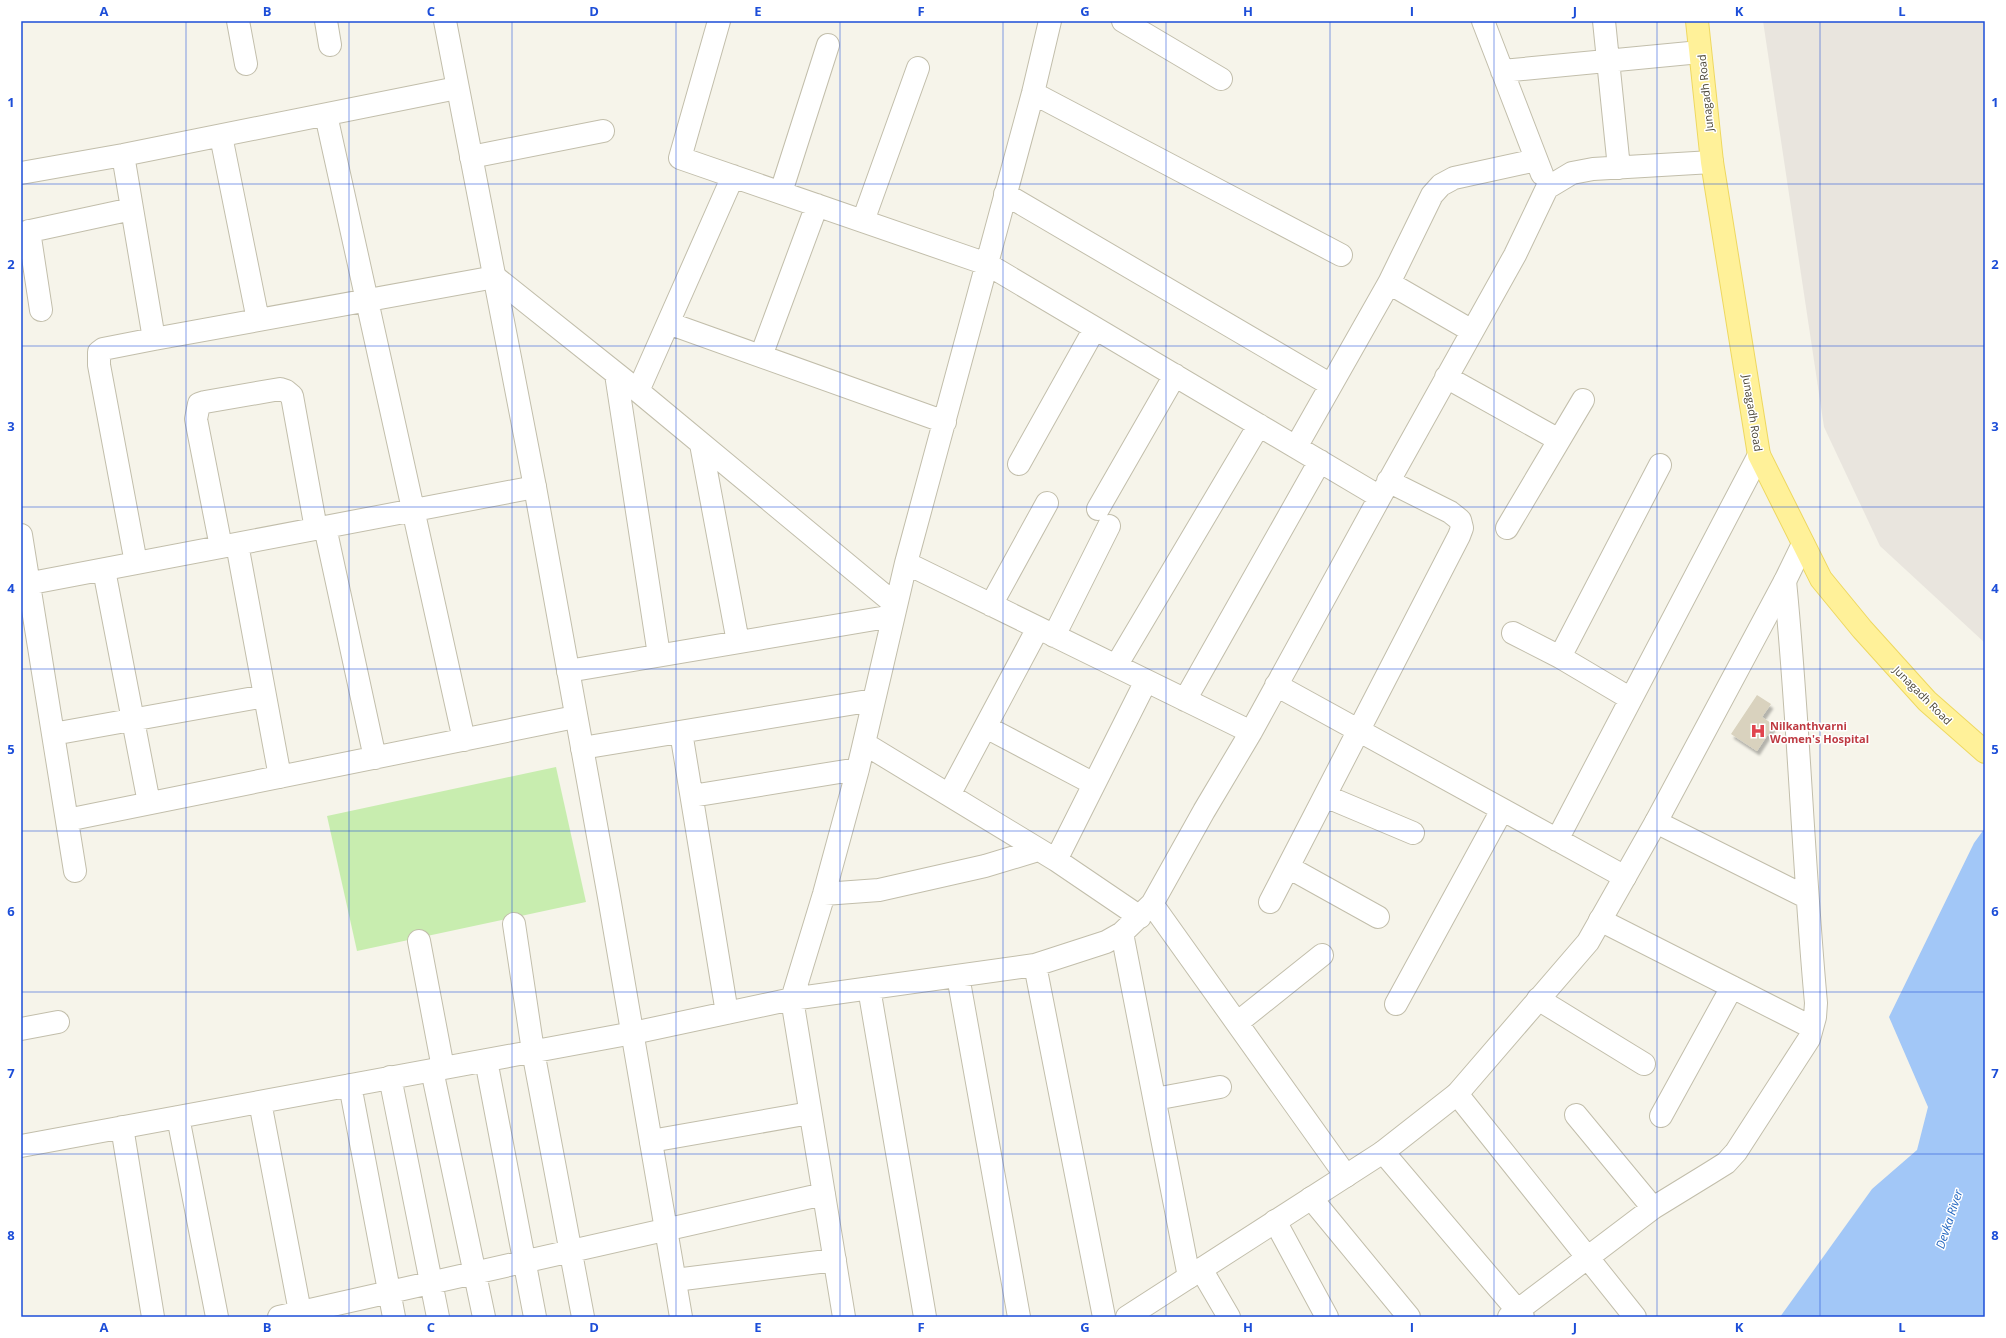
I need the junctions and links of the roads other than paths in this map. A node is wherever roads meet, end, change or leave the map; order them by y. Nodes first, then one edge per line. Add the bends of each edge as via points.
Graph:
1 (238, 21) edge
2 (326, 21) edge
3 (445, 21) edge
4 (719, 21) edge
5 (1050, 21) edge
6 (1123, 21) edge
7 (1483, 21) edge
8 (1604, 21) edge
9 (1697, 21) edge
10 (1146, 27) edge
11 (330, 45) dead end
12 (828, 45) dead end
13 (1700, 52) junction
14 (1608, 61) junction
15 (246, 64) dead end
16 (918, 68) dead end
17 (1502, 71) junction
18 (1221, 79) dead end
19 (457, 88) junction
20 (1033, 93) junction
21 (326, 115) junction
22 (603, 131) dead end
23 (221, 136) junction
24 (123, 155) junction
25 (471, 157) junction
26 (1536, 160) junction
27 (1712, 162) junction
28 (1619, 168) junction
29 (21, 173) edge
30 (733, 176) junction
31 (1547, 188) junction
32 (781, 192) junction
33 (1005, 194) junction
34 (817, 205) junction
35 (132, 209) junction
36 (863, 221) junction
37 (25, 232) edge
38 (1341, 255) dead end
39 (987, 264) junction
40 (495, 277) junction
41 (1389, 283) junction
42 (366, 300) junction
43 (41, 310) dead end
44 (258, 320) junction
45 (668, 323) junction
46 (1095, 328) junction
47 (1472, 331) junction
48 (154, 339) junction
49 (761, 356) junction
50 (616, 374) junction
51 (1175, 375) junction
52 (1446, 377) junction
53 (1331, 386) junction
54 (638, 391) junction
55 (1583, 400) dead end
56 (945, 422) junction
57 (1259, 425) junction
58 (1559, 440) junction
59 (701, 444) junction
60 (1296, 447) junction
61 (1759, 455) junction
62 (1320, 461) junction
63 (1019, 464) dead end
64 (1660, 465) dead end
65 (535, 487) junction
66 (1384, 489) junction
67 (1047, 503) dead end
68 (413, 510) junction
69 (321, 528) junction
70 (1507, 528) dead end
71 (21, 535) edge
72 (1803, 544) junction
73 (229, 546) junction
74 (136, 563) junction
75 (906, 563) junction
76 (104, 570) junction
77 (1785, 581) junction
78 (25, 584) edge
79 (991, 605) junction
80 (895, 611) junction
81 (1046, 632) junction
82 (1513, 633) dead end
83 (738, 642) junction
84 (659, 656) junction
85 (1560, 657) junction
86 (1116, 666) junction
87 (568, 671) junction
88 (1146, 681) junction
89 (1276, 685) junction
90 (265, 696) junction
91 (1631, 699) junction
92 (874, 700) junction
93 (1186, 700) junction
94 (575, 717) junction
95 (132, 720) junction
96 (986, 727) junction
97 (1359, 731) junction
98 (681, 732) junction
99 (1251, 732) junction
100 (53, 734) junction
101 (464, 740) junction
102 (865, 744) junction
103 (582, 748) junction
104 (1985, 752) edge
105 (374, 758) junction
106 (858, 769) junction
107 (280, 777) junction
108 (1094, 784) junction
109 (949, 795) junction
110 (692, 796) junction
111 (1325, 796) junction
112 (149, 803) junction
113 (1502, 810) junction
114 (67, 820) junction
115 (1656, 822) junction
116 (1413, 833) dead end
117 (1557, 840) junction
118 (1047, 855) junction
119 (1288, 867) junction
120 (75, 871) dead end
121 (1625, 877) junction
122 (824, 894) junction
123 (1806, 896) junction
124 (1270, 902) dead end
125 (1146, 910) junction
126 (1378, 917) dead end
127 (1600, 920) junction
128 (514, 924) dead end
129 (1122, 933) junction
130 (419, 941) dead end
131 (1322, 955) dead end
132 (1034, 965) junction
133 (958, 976) junction
134 (1732, 987) junction
135 (869, 988) junction
136 (792, 998) junction
137 (1538, 999) junction
138 (1396, 1004) dead end
139 (727, 1013) junction
140 (58, 1022) dead end
141 (1237, 1023) junction
142 (1811, 1027) junction
143 (21, 1029) edge
144 (632, 1033) junction
145 (533, 1051) junction
146 (486, 1060) junction
147 (1644, 1064) dead end
148 (437, 1069) junction
149 (390, 1077) junction
150 (350, 1085) junction
151 (1220, 1086) dead end
152 (1457, 1094) junction
153 (1155, 1099) junction
154 (260, 1102) junction
155 (810, 1113) junction
156 (1576, 1115) dead end
157 (1661, 1116) dead end
158 (178, 1117) junction
159 (122, 1127) junction
160 (651, 1141) junction
161 (21, 1146) edge
162 (1383, 1152) junction
163 (1346, 1176) junction
164 (824, 1194) junction
165 (1311, 1198) junction
166 (1653, 1208) junction
167 (1275, 1221) junction
168 (666, 1229) junction
169 (570, 1251) junction
170 (1587, 1257) junction
171 (835, 1260) junction
172 (524, 1262) junction
173 (474, 1273) junction
174 (1195, 1273) junction
175 (675, 1280) junction
176 (432, 1282) junction
177 (390, 1292) junction
178 (293, 1315) edge
179 (1516, 1315) edge
180 (153, 1317) edge
181 (217, 1317) edge
182 (394, 1317) edge
183 (438, 1317) edge
184 (484, 1317) edge
185 (534, 1317) edge
186 (583, 1317) edge
187 (681, 1317) edge
188 (844, 1317) edge
189 (925, 1317) edge
190 (1018, 1317) edge
191 (1104, 1317) edge
192 (1127, 1317) edge
193 (1228, 1317) edge
194 (1327, 1317) edge
195 (1409, 1317) edge
196 (1635, 1317) edge

1 - 15 street
2 - 11 street
3 - 19 street
4 - 30 street via 680,158
5 - 20 street
6 - 10 street
7 - 17 street
8 - 14 street
9 - 13 main road, Junagadh Road
10 - 18 street
12 - 32 street
13 - 14 street
13 - 27 main road, Junagadh Road
14 - 17 street
14 - 28 street
16 - 36 street
17 - 26 street
19 - 21 street
19 - 25 street
20 - 33 street
20 - 38 street
21 - 23 street
21 - 42 street
22 - 25 street
23 - 24 street
23 - 44 street
24 - 29 street
24 - 35 street
25 - 40 street
26 - 31 street
26 - 41 street via 1454,178 1441,184 1432,195
27 - 28 street
27 - 61 main road, Junagadh Road
28 - 31 street via 1572,172
30 - 32 street
30 - 45 street
31 - 47 street via 1515,255
32 - 34 street
33 - 39 street
33 - 53 street
34 - 36 street
34 - 49 street
35 - 37 street
35 - 48 street
36 - 39 street
37 - 43 street
39 - 46 street
39 - 56 street
40 - 42 street
40 - 50 street
40 - 65 street
41 - 47 street
41 - 53 street
42 - 44 street
42 - 68 street
44 - 48 street
45 - 49 street
45 - 54 street
46 - 51 street
46 - 63 street
47 - 52 street
48 - 74 street via 103,349 99,352 98,358
49 - 56 street
50 - 54 street
50 - 84 street
51 - 57 street
51 - 81 street
52 - 58 street
52 - 66 street
53 - 60 street
54 - 59 street
55 - 58 street
56 - 75 street
57 - 60 street
57 - 86 street
58 - 70 street
59 - 80 street
59 - 83 street
60 - 62 street
61 - 72 main road, Junagadh Road
61 - 91 street
62 - 66 street
62 - 93 street
64 - 85 street
65 - 68 street
65 - 87 street
66 - 89 street
66 - 97 street via 1450,512 1460,520 1462,528
67 - 79 street
68 - 69 street
68 - 101 street
69 - 73 street
69 - 73 street via 292,396 280,389 205,402 199,404 196,419
69 - 105 street
71 - 78 street
72 - 77 street
72 - 104 main road, Junagadh Road via 1821,579 1862,629 1926,701
73 - 74 street
73 - 90 street
74 - 76 street
75 - 79 street
75 - 80 street
76 - 78 street
76 - 95 street
77 - 115 street
77 - 123 street via 1795,678
78 - 100 street
79 - 81 street
80 - 83 street
80 - 92 street
81 - 86 street
81 - 96 street
82 - 85 street
83 - 84 street
84 - 87 street
85 - 91 street
86 - 88 street
87 - 94 street
88 - 93 street
88 - 108 street
89 - 97 street
89 - 99 street
90 - 95 street
90 - 107 street
91 - 117 street
92 - 98 street
92 - 102 street
93 - 99 street
94 - 101 street
94 - 103 street
95 - 100 street
95 - 112 street
96 - 108 street
96 - 109 street
97 - 111 street
97 - 113 street
98 - 103 street
98 - 110 street
99 - 125 street
100 - 114 street
101 - 105 street
102 - 106 street
102 - 109 street
103 - 144 street
105 - 107 street
106 - 110 street
106 - 122 street
107 - 112 street
108 - 118 street
109 - 118 street
110 - 139 street
111 - 116 street
111 - 119 street
112 - 114 street
113 - 117 street
113 - 138 street
114 - 120 street
115 - 121 street
115 - 123 street
117 - 121 street
118 - 122 street via 879,890
118 - 125 street
119 - 124 street
119 - 126 street
121 - 127 street
122 - 136 street
123 - 142 street via 1816,1004
125 - 129 street
125 - 141 street
127 - 134 street
127 - 137 street via 1588,942
128 - 145 street
129 - 132 street via 1106,942
129 - 153 street
130 - 148 street
131 - 141 street
132 - 133 street
132 - 191 street
133 - 135 street
133 - 190 street
134 - 142 street
134 - 157 street
135 - 136 street
135 - 189 street
136 - 139 street
136 - 155 street
137 - 147 street
137 - 152 street
139 - 144 street
140 - 143 street
141 - 163 street
142 - 166 street via 1809,1039 1736,1152 1710,1173
144 - 145 street
144 - 160 street
145 - 146 street
145 - 169 street
146 - 148 street
146 - 172 street
148 - 149 street
148 - 173 street
149 - 150 street
149 - 176 street
150 - 154 street
150 - 177 street
151 - 153 street
152 - 162 street
152 - 170 street
153 - 174 street
154 - 158 street
154 - 178 street
155 - 160 street
155 - 164 street
156 - 166 street
158 - 159 street
158 - 181 street
159 - 161 street
159 - 180 street
160 - 168 street
162 - 163 street
162 - 179 street
163 - 165 street
164 - 168 street
164 - 171 street
165 - 167 street
165 - 195 street
166 - 170 street
167 - 174 street
167 - 194 street
168 - 169 street
168 - 175 street
169 - 172 street
169 - 186 street
170 - 179 street
170 - 196 street
171 - 175 street
171 - 188 street
172 - 173 street
172 - 185 street
173 - 176 street
173 - 184 street
174 - 192 street
174 - 193 street
175 - 187 street
176 - 177 street
176 - 183 street
177 - 178 street
177 - 182 street

